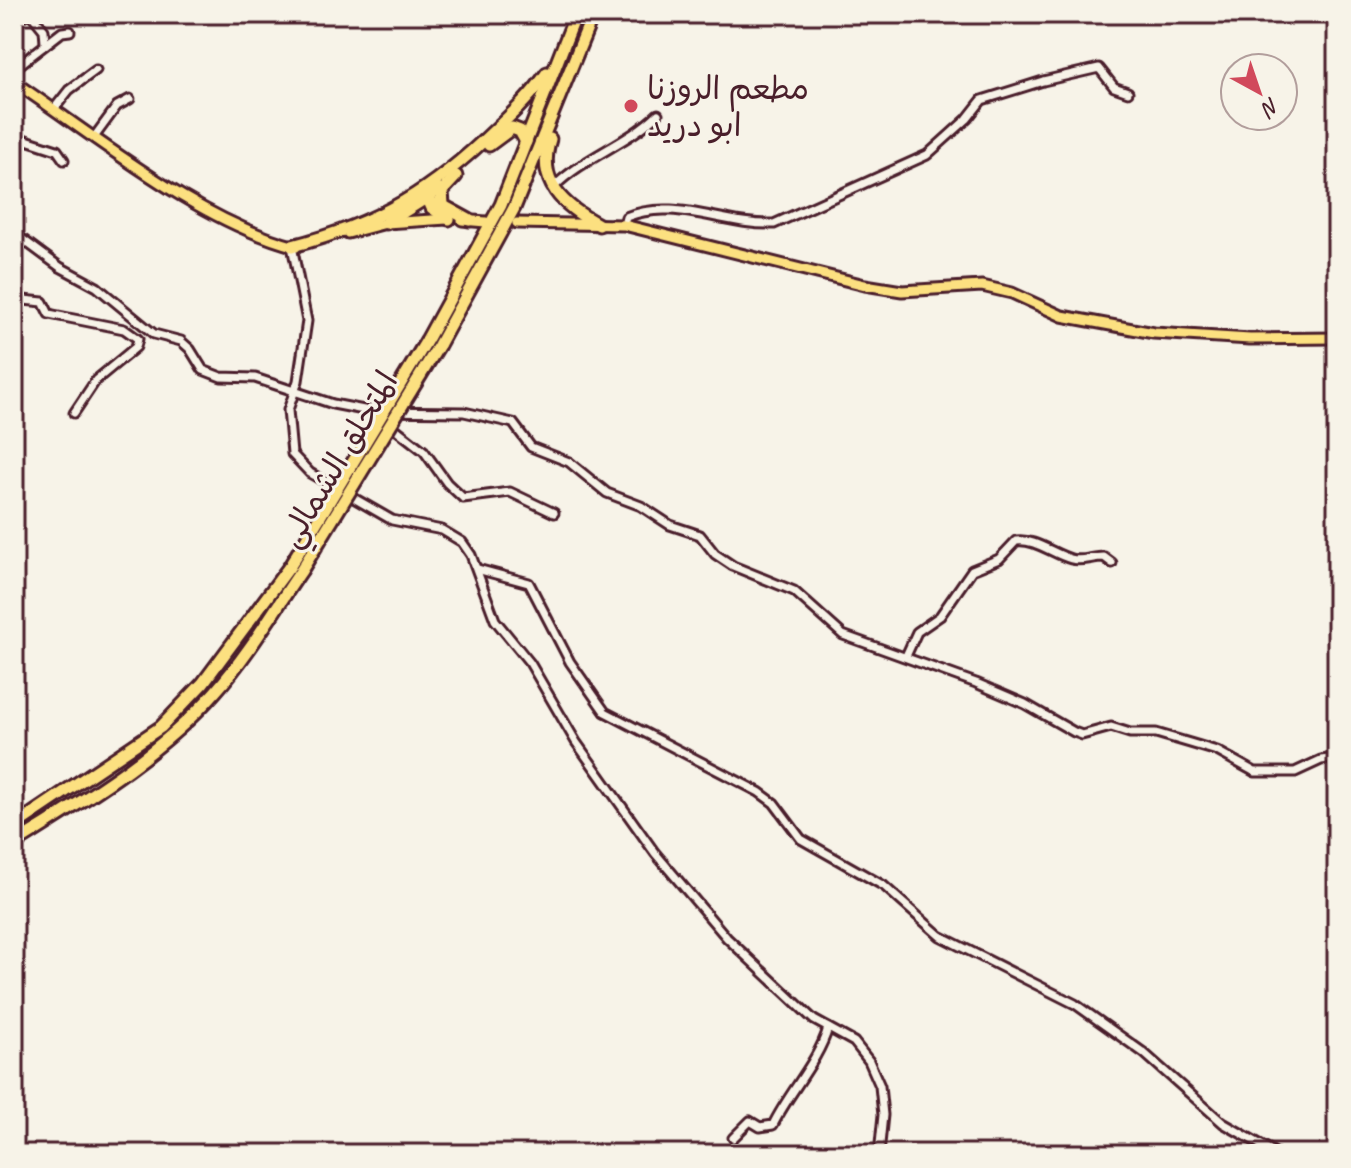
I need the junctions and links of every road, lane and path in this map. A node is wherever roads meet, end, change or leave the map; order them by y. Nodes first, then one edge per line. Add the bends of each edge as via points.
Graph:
1 (29, 14) edge
2 (576, 14) edge
3 (593, 14) edge
4 (14, 22) edge
5 (70, 31) dead end
6 (45, 43) junction
7 (556, 60) junction
8 (14, 69) edge
9 (96, 70) dead end
10 (14, 82) edge
11 (563, 91) junction
12 (1128, 92) dead end
13 (130, 99) dead end
14 (54, 109) junction
15 (658, 114) dead end
16 (14, 136) edge
17 (95, 136) junction
18 (526, 142) junction
19 (64, 160) dead end
20 (551, 183) junction
21 (446, 184) junction
22 (423, 195) junction
23 (443, 205) junction
24 (515, 205) junction
25 (449, 219) junction
26 (576, 219) junction
27 (469, 220) junction
28 (486, 222) dead end
29 (386, 223) junction
30 (517, 223) dead end
31 (599, 225) joint
32 (624, 225) junction
33 (14, 233) edge
34 (292, 246) junction
35 (14, 299) edge
36 (1337, 338) edge
37 (433, 342) junction
38 (294, 391) junction
39 (374, 412) junction
40 (74, 413) dead end
41 (554, 513) dead end
42 (1112, 563) dead end
43 (295, 568) junction
44 (477, 569) junction
45 (906, 656) junction
46 (1337, 758) edge
47 (14, 826) edge
48 (14, 844) edge
49 (828, 1028) junction
50 (733, 1138) dead end
51 (879, 1154) edge
52 (1277, 1154) edge

1 - 4 street
1 - 6 street via 44,30
2 - 7 highway, المتحلق الشمالي
3 - 11 highway, المتحلق الشمالي
5 - 6 street
6 - 8 street
7 - 18 highway, المتحلق الشمالي
7 - 22 highway via 525,101
9 - 14 street
10 - 14 main road
11 - 20 highway via 545,157
11 - 24 highway, المتحلق الشمالي
12 - 32 street via 1114,87 1099,68 1003,91 982,100 927,155 787,221 756,225 655,208 626,217
13 - 17 street via 117,106
14 - 17 main road
15 - 20 street via 639,132
16 - 19 street via 57,150
17 - 34 main road via 197,204
18 - 21 highway via 520,131 507,130
18 - 37 highway, المتحلق الشمالي
20 - 24 highway via 535,182
20 - 26 highway
21 - 22 highway
21 - 23 highway via 440,196
22 - 23 highway
22 - 25 highway
22 - 29 highway
22 - 34 highway via 365,222
23 - 27 highway
24 - 37 highway, المتحلق الشمالي via 496,246
25 - 27 main road
25 - 29 main road
26 - 30 main road
26 - 31 highway
27 - 28 main road
29 - 34 main road via 300,249
31 - 32 main road
32 - 36 main road via 865,285 902,291 982,286 1062,316 1108,326 1217,338
33 - 38 street via 97,287 154,334 181,341 203,370
34 - 38 street via 307,321
35 - 40 street via 34,299 43,302 49,314 124,329 138,339 136,347 98,376
37 - 43 highway, المتحلق الشمالي, bridge
38 - 39 street
38 - 44 street via 288,437 302,467 392,520 452,535
39 - 41 street via 424,451 463,498 510,492
39 - 45 street via 464,412 513,423 531,447 569,462 607,493 700,535 733,566 794,591 843,635
42 - 45 street via 1104,557 1075,560 1026,540 1016,541 999,559 972,570 940,616 917,632
43 - 47 highway, المتحلق الشمالي via 161,727
43 - 48 highway, المتحلق الشمالي via 214,693 97,792
44 - 49 street via 495,620 530,663 576,742 655,853 727,938
44 - 52 street via 529,583 570,662 605,712 759,792 801,839 884,886 940,936 1075,1004 1144,1053 1223,1123
45 - 46 street via 1025,704 1082,735 1111,727 1156,733 1217,751 1255,772 1295,772
49 - 50 street via 773,1125 760,1127 750,1121
49 - 51 street via 854,1042 880,1086

